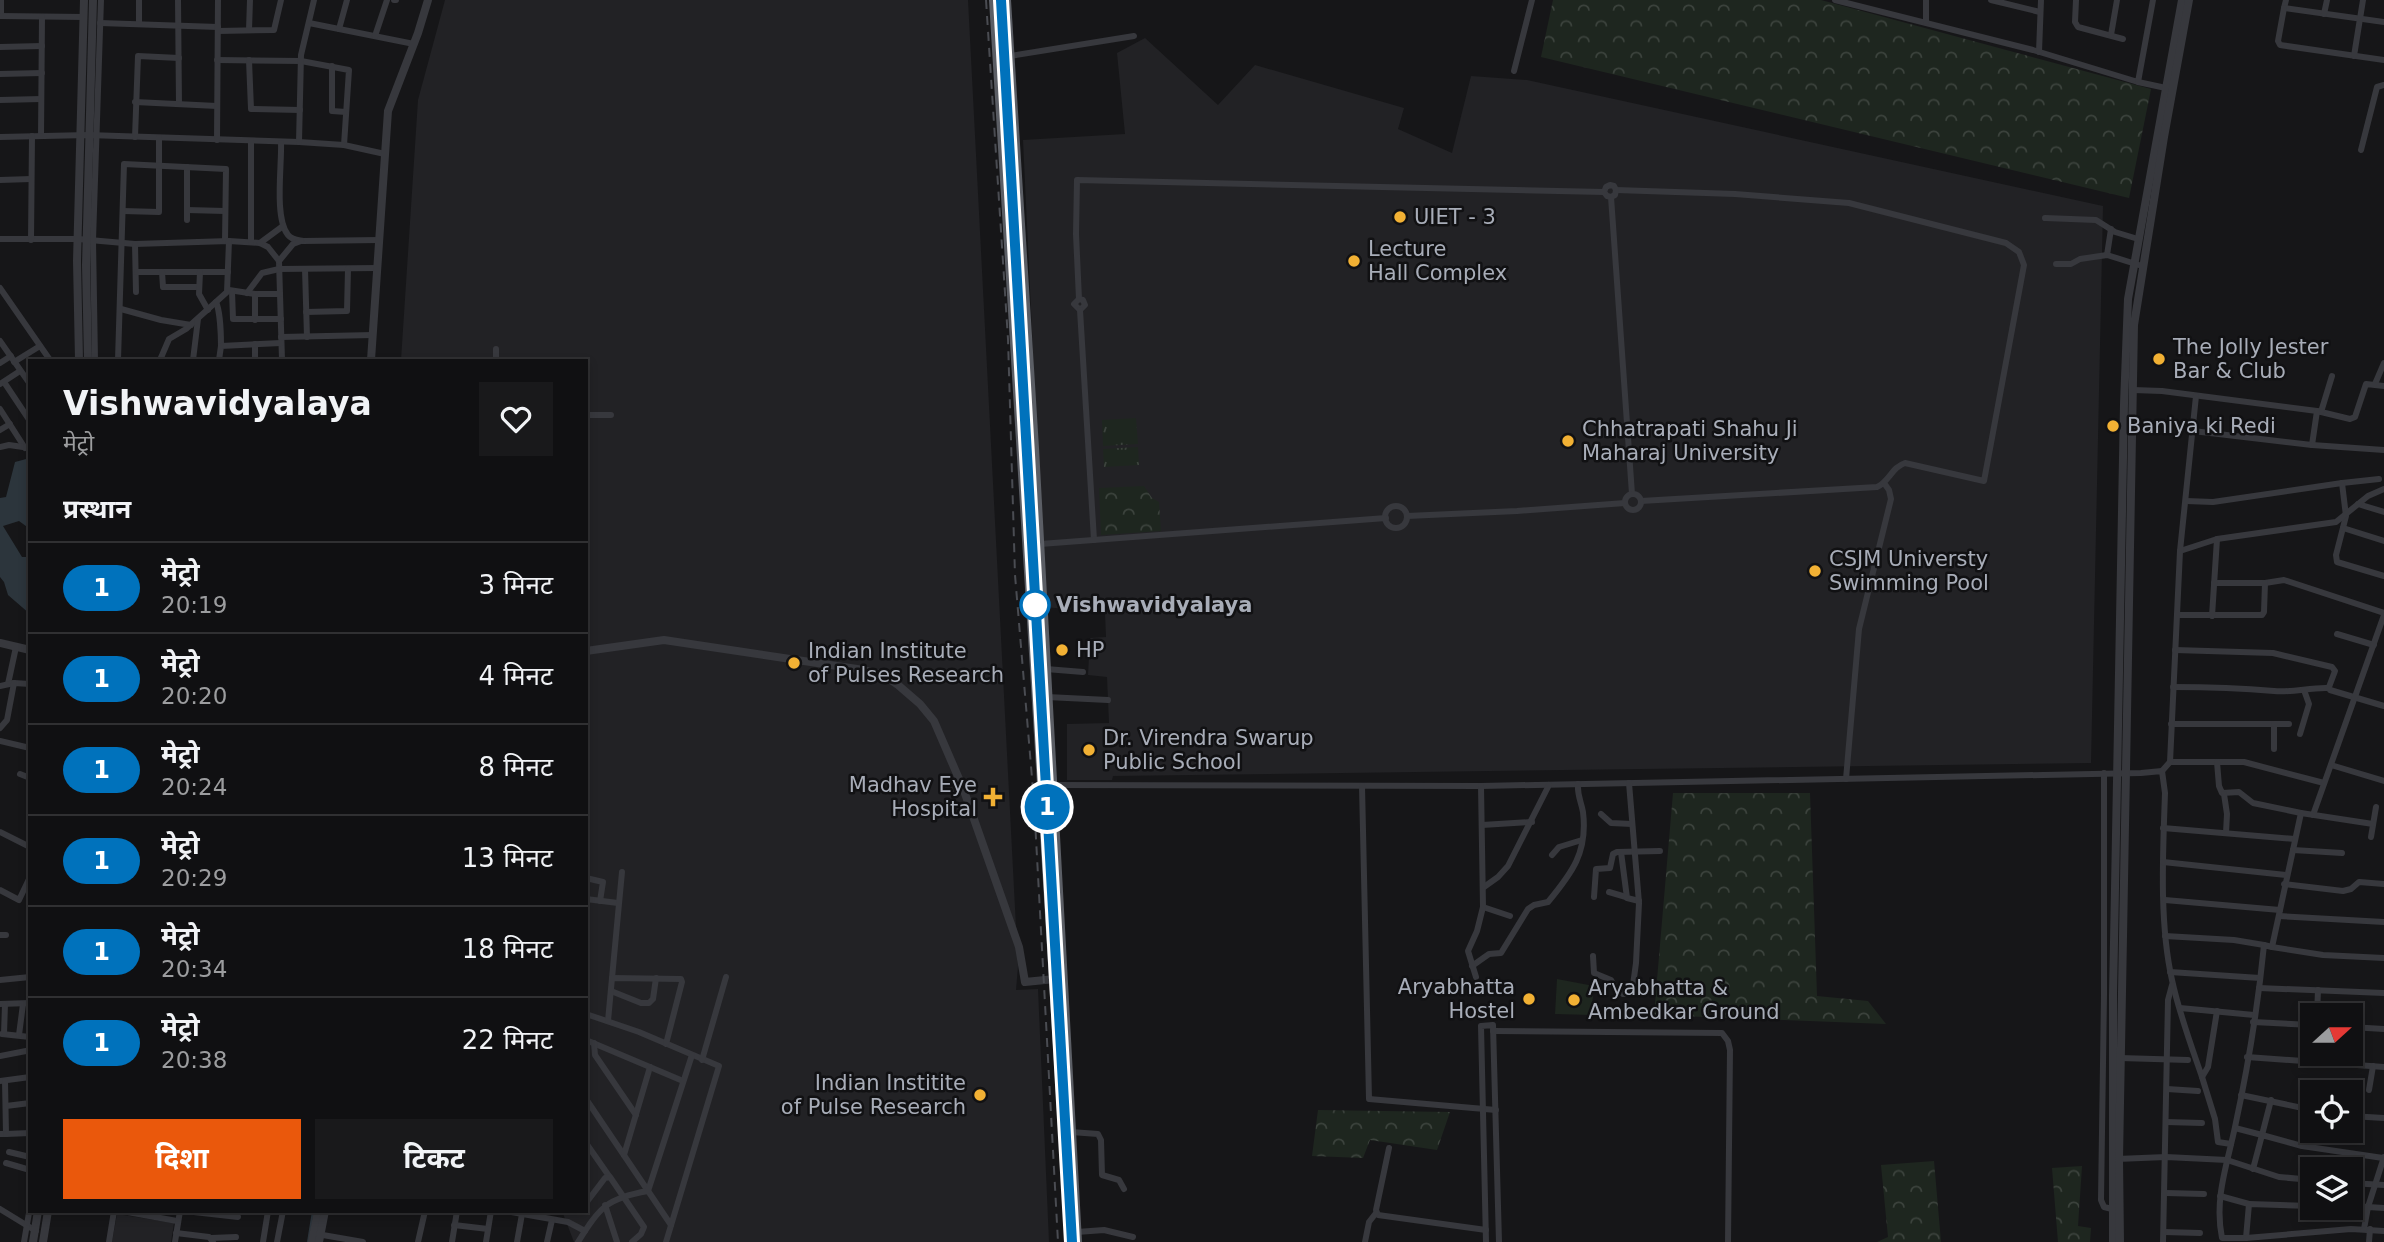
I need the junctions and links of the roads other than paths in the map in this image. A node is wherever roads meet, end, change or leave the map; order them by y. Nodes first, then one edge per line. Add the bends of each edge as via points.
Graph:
1 (1, 0) edge
2 (84, 0) edge
3 (93, 0) edge
4 (101, 0) edge
5 (139, 0) edge
6 (178, 0) edge
7 (218, 0) edge
8 (250, 0) edge
9 (281, 0) edge
10 (314, 0) edge
11 (347, 0) edge
12 (387, 0) edge
13 (428, 0) edge
14 (995, 0) edge
15 (1006, 0) edge
16 (1532, 0) edge
17 (1835, 0) edge
18 (1926, 0) edge
19 (1991, 0) edge
20 (2041, 0) edge
21 (2076, 0) edge
22 (2118, 0) edge
23 (2152, 0) edge
24 (2182, 0) edge
25 (2189, 0) edge
26 (2286, 0) edge
27 (2327, 0) edge
28 (2363, 0) edge
29 (2003, 2) edge
30 (2284, 8) junction
31 (2040, 12) junction
32 (2324, 14) junction
33 (1, 16) edge
34 (83, 16) junction
35 (42, 17) junction
36 (2359, 20) junction
37 (1926, 22) junction
38 (2384, 22) edge
39 (100, 23) junction
40 (309, 23) junction
41 (139, 24) junction
42 (178, 26) junction
43 (218, 29) junction
44 (339, 29) junction
45 (249, 30) junction
46 (375, 36) junction
47 (1134, 36) dead end
48 (2111, 36) junction
49 (2123, 39) dead end
50 (414, 44) junction
51 (42, 46) junction
52 (0, 47) edge
53 (2039, 52) junction
54 (1010, 56) junction
55 (2354, 56) junction
56 (178, 58) junction
57 (217, 60) junction
58 (250, 60) junction
59 (2384, 60) edge
60 (301, 61) junction
61 (332, 66) junction
62 (1514, 71) dead end
63 (42, 73) junction
64 (0, 74) edge
65 (2138, 82) junction
66 (2384, 85) edge
67 (2168, 93) junction
68 (41, 99) junction
69 (0, 100) edge
70 (135, 102) junction
71 (179, 104) junction
72 (217, 106) junction
73 (300, 110) junction
74 (346, 112) junction
75 (33, 136) junction
76 (41, 136) junction
77 (88, 136) junction
78 (0, 137) edge
79 (135, 137) junction
80 (159, 138) junction
81 (217, 140) junction
82 (251, 141) junction
83 (299, 142) junction
84 (281, 143) junction
85 (344, 145) junction
86 (2361, 150) dead end
87 (384, 154) junction
88 (1010, 165) junction
89 (159, 166) junction
90 (187, 167) junction
91 (31, 179) junction
92 (0, 180) edge
93 (1616, 191) junction
94 (1604, 192) junction
95 (1611, 197) junction
96 (187, 210) junction
97 (123, 211) junction
98 (226, 211) junction
99 (2045, 218) dead end
100 (187, 219) dead end
101 (283, 226) junction
102 (2111, 229) junction
103 (0, 239) edge
104 (2138, 239) junction
105 (31, 240) junction
106 (86, 240) junction
107 (379, 240) junction
108 (227, 241) junction
109 (303, 241) junction
110 (251, 242) junction
111 (122, 243) junction
112 (260, 243) junction
113 (135, 244) junction
114 (2107, 255) junction
115 (2056, 264) dead end
116 (2138, 264) junction
117 (279, 265) junction
118 (377, 268) junction
119 (348, 269) junction
120 (305, 270) junction
121 (137, 272) junction
122 (162, 272) junction
123 (200, 272) junction
124 (228, 272) junction
125 (198, 287) junction
126 (0, 288) edge
127 (230, 290) junction
128 (136, 292) dead end
129 (247, 293) junction
130 (255, 294) junction
131 (280, 294) junction
132 (216, 302) junction
133 (121, 309) junction
134 (208, 310) junction
135 (306, 312) junction
136 (198, 319) junction
137 (281, 319) junction
138 (256, 320) junction
139 (191, 325) junction
140 (373, 335) junction
141 (307, 337) junction
142 (281, 340) junction
143 (2130, 340) junction
144 (0, 341) edge
145 (255, 344) junction
146 (40, 346) junction
147 (221, 346) junction
148 (496, 349) dead end
149 (12, 359) junction
150 (49, 359) edge
151 (79, 359) edge
152 (88, 359) edge
153 (94, 359) edge
154 (118, 359) edge
155 (160, 359) edge
156 (193, 359) edge
157 (219, 359) edge
158 (255, 359) edge
159 (282, 359) edge
160 (371, 359) edge
161 (496, 359) edge
162 (0, 363) edge
163 (2384, 363) edge
164 (20, 371) junction
165 (2332, 376) dead end
166 (28, 381) edge
167 (2, 383) edge
168 (2375, 384) junction
169 (2384, 386) edge
170 (2133, 390) junction
171 (2196, 396) junction
172 (0, 409) edge
173 (2319, 411) junction
174 (588, 415) edge
175 (611, 415) dead end
176 (28, 418) edge
177 (10, 424) junction
178 (0, 430) edge
179 (2193, 431) junction
180 (2, 444) edge
181 (2312, 445) junction
182 (27, 448) edge
183 (2384, 450) edge
184 (2379, 479) dead end
185 (1884, 483) junction
186 (2342, 483) junction
187 (2384, 489) edge
188 (1632, 494) junction
189 (1641, 501) junction
190 (2186, 501) junction
191 (1625, 503) junction
192 (2358, 504) junction
193 (2384, 512) edge
194 (1407, 516) junction
195 (2346, 516) junction
196 (1385, 518) junction
197 (2343, 528) junction
198 (2217, 539) junction
199 (1094, 540) junction
200 (2384, 541) edge
201 (1033, 545) junction
202 (2180, 551) junction
203 (2384, 576) edge
204 (2214, 583) junction
205 (2266, 583) junction
206 (2384, 614) edge
207 (2177, 615) junction
208 (2212, 615) junction
209 (2337, 634) dead end
210 (0, 643) edge
211 (2374, 645) junction
212 (16, 647) junction
213 (28, 650) edge
214 (588, 650) edge
215 (2175, 650) junction
216 (1046, 669) junction
217 (1083, 672) dead end
218 (11, 684) junction
219 (28, 684) edge
220 (0, 686) edge
221 (2173, 687) junction
222 (2329, 688) junction
223 (2304, 690) junction
224 (1047, 696) junction
225 (2356, 697) junction
226 (1108, 700) dead end
227 (2384, 706) edge
228 (2171, 724) junction
229 (2274, 724) junction
230 (2289, 724) dead end
231 (0, 728) edge
232 (2300, 734) dead end
233 (0, 741) edge
234 (28, 748) edge
235 (2274, 749) dead end
236 (2170, 762) junction
237 (2217, 762) junction
238 (2331, 765) junction
239 (2162, 771) junction
240 (2121, 772) junction
241 (2104, 773) junction
242 (20, 774) dead end
243 (28, 777) edge
244 (1846, 779) junction
245 (2384, 781) edge
246 (1629, 783) junction
247 (2324, 783) junction
248 (1578, 784) junction
249 (1047, 785) junction
250 (1549, 785) junction
251 (1362, 786) junction
252 (1481, 786) junction
253 (2224, 794) junction
254 (2376, 807) dead end
255 (2301, 813) junction
256 (1601, 814) dead end
257 (2313, 815) junction
258 (1532, 822) junction
259 (1632, 824) junction
260 (2373, 824) junction
261 (1482, 825) junction
262 (2163, 828) junction
263 (0, 832) edge
264 (2226, 833) junction
265 (2371, 837) dead end
266 (2295, 839) junction
267 (1582, 840) junction
268 (28, 846) edge
269 (2293, 850) junction
270 (1660, 851) dead end
271 (1621, 852) junction
272 (1636, 852) junction
273 (2342, 853) dead end
274 (1552, 855) dead end
275 (2163, 862) junction
276 (621, 873) dead end
277 (2286, 875) junction
278 (588, 878) edge
279 (28, 881) edge
280 (2284, 884) junction
281 (2384, 884) edge
282 (1484, 887) junction
283 (0, 890) edge
284 (1609, 892) dead end
285 (1594, 897) dead end
286 (1626, 897) junction
287 (588, 899) edge
288 (2165, 900) junction
289 (600, 901) junction
290 (1639, 901) junction
291 (618, 903) junction
292 (1483, 907) junction
293 (2280, 913) junction
294 (1510, 916) dead end
295 (2384, 922) edge
296 (2165, 936) junction
297 (2268, 946) junction
298 (1593, 956) dead end
299 (2384, 958) edge
300 (1472, 966) junction
301 (2170, 972) junction
302 (28, 977) edge
303 (726, 977) dead end
304 (1476, 977) dead end
305 (612, 978) junction
306 (656, 978) junction
307 (2260, 978) junction
308 (1055, 979) junction
309 (0, 980) edge
310 (2172, 983) junction
311 (2259, 988) junction
312 (2318, 990) junction
313 (611, 991) junction
314 (2384, 993) edge
315 (2112, 996) junction
316 (27, 1003) edge
317 (2317, 1003) edge
318 (2, 1004) edge
319 (2180, 1008) junction
320 (2217, 1011) junction
321 (588, 1015) edge
322 (2254, 1019) junction
323 (608, 1021) junction
324 (2300, 1024) edge
325 (1493, 1028) junction
326 (2363, 1028) edge
327 (2384, 1029) edge
328 (2, 1034) edge
329 (19, 1035) junction
330 (28, 1037) edge
331 (588, 1041) edge
332 (594, 1043) junction
333 (666, 1044) junction
334 (26, 1051) dead end
335 (692, 1055) junction
336 (0, 1056) edge
337 (2247, 1057) junction
338 (2120, 1058) junction
339 (2166, 1059) junction
340 (702, 1060) junction
341 (2188, 1060) dead end
342 (2372, 1066) junction
343 (650, 1067) junction
344 (2384, 1067) edge
345 (28, 1077) edge
346 (2202, 1077) junction
347 (3, 1081) edge
348 (683, 1081) junction
349 (2168, 1089) junction
350 (2369, 1090) dead end
351 (2198, 1091) dead end
352 (2241, 1095) junction
353 (2271, 1100) junction
354 (588, 1102) edge
355 (28, 1103) edge
356 (6, 1107) junction
357 (2300, 1107) edge
358 (1482, 1109) junction
359 (1496, 1110) junction
360 (636, 1115) junction
361 (2363, 1117) edge
362 (2384, 1118) edge
363 (2166, 1122) junction
364 (2202, 1123) dead end
365 (2235, 1128) junction
366 (1071, 1132) junction
367 (28, 1133) edge
368 (2115, 1133) junction
369 (3, 1134) edge
370 (2262, 1135) junction
371 (2231, 1144) junction
372 (588, 1146) edge
373 (1389, 1148) dead end
374 (9, 1152) dead end
375 (624, 1156) junction
376 (28, 1157) edge
377 (2166, 1157) junction
378 (2384, 1158) edge
379 (2115, 1159) junction
380 (2227, 1160) junction
381 (6, 1163) dead end
382 (28, 1169) edge
383 (2253, 1169) junction
384 (609, 1177) junction
385 (2300, 1179) edge
386 (2363, 1184) edge
387 (2374, 1185) junction
388 (2384, 1185) edge
389 (1124, 1189) dead end
390 (648, 1191) junction
391 (2165, 1193) junction
392 (2204, 1194) dead end
393 (623, 1195) junction
394 (2220, 1196) junction
395 (588, 1200) edge
396 (605, 1205) junction
397 (2249, 1205) junction
398 (2300, 1206) edge
399 (2363, 1207) edge
400 (2368, 1207) junction
401 (2107, 1208) junction
402 (2384, 1208) edge
403 (0, 1209) edge
404 (30, 1213) edge
405 (37, 1213) edge
406 (48, 1213) edge
407 (114, 1213) edge
408 (133, 1213) edge
409 (179, 1213) edge
410 (203, 1213) edge
411 (268, 1213) edge
412 (283, 1213) edge
413 (318, 1213) edge
414 (324, 1213) edge
415 (425, 1213) edge
416 (457, 1213) edge
417 (491, 1213) edge
418 (517, 1213) edge
419 (1376, 1213) junction
420 (522, 1214) junction
421 (238, 1217) dead end
422 (552, 1220) junction
423 (177, 1221) junction
424 (454, 1225) junction
425 (671, 1225) junction
426 (31, 1228) junction
427 (2367, 1228) junction
428 (488, 1229) junction
429 (1486, 1230) junction
430 (585, 1231) junction
431 (2384, 1231) edge
432 (176, 1233) junction
433 (2164, 1233) junction
434 (2200, 1233) dead end
435 (236, 1237) dead end
436 (1133, 1237) dead end
437 (44, 1238) edge
438 (317, 1238) edge
439 (2246, 1238) junction
440 (1074, 1239) edge
441 (212, 1240) edge
442 (2222, 1240) edge
443 (24, 1242) edge
444 (33, 1242) edge
445 (109, 1242) edge
446 (175, 1242) edge
447 (263, 1242) edge
448 (277, 1242) edge
449 (359, 1242) edge
450 (418, 1242) edge
451 (452, 1242) edge
452 (486, 1242) edge
453 (517, 1242) edge
454 (547, 1242) edge
455 (578, 1242) edge
456 (617, 1242) edge
457 (632, 1242) edge
458 (666, 1242) edge
459 (1365, 1242) edge
460 (1486, 1242) edge
461 (1499, 1242) edge
462 (1728, 1242) edge
463 (2113, 1242) edge
464 (2120, 1242) edge
465 (2163, 1242) edge
466 (2369, 1242) edge

1 - 33 street
2 - 34 street
3 - 77 street
4 - 39 street
5 - 41 street
6 - 42 street
7 - 43 street
8 - 45 street
9 - 45 street via 274,30
10 - 40 street
11 - 44 street
12 - 46 street
13 - 50 street
14 - 88 highway
15 - 54 highway
16 - 62 street
17 - 37 street
18 - 37 street
19 - 29 street
20 - 31 street
21 - 48 street via 2078,27
22 - 48 street
23 - 65 street
24 - 67 street
25 - 67 street
26 - 30 street
27 - 32 street
28 - 36 street
29 - 31 street
30 - 32 street
30 - 55 street via 2280,45
31 - 53 street
32 - 36 street
33 - 35 street
34 - 35 street
34 - 77 street
35 - 51 street
36 - 38 street
36 - 55 street
37 - 53 street
39 - 41 street
39 - 77 street
40 - 44 street
40 - 60 street
41 - 42 street
42 - 43 street
42 - 56 street
43 - 45 street
43 - 57 street
44 - 46 street
46 - 50 street
47 - 54 street
48 - 49 street
50 - 87 street via 388,111
51 - 52 street
51 - 63 street
53 - 65 street
54 - 88 highway
55 - 59 street
56 - 70 street via 138,56
56 - 71 street
57 - 58 street
57 - 72 street
58 - 60 street
58 - 73 street via 251,109
60 - 61 street
60 - 73 street
61 - 74 street via 350,73
61 - 74 street via 331,108 334,113
63 - 64 street
63 - 68 street
65 - 67 street
66 - 86 street via 2377,87
67 - 104 street
67 - 116 street
68 - 69 street
68 - 76 street
70 - 71 street
70 - 79 street
71 - 72 street
72 - 81 street
73 - 83 street
74 - 85 street
75 - 76 street
75 - 78 street
75 - 91 street
76 - 77 street
77 - 79 street
77 - 106 street
79 - 80 street
80 - 81 street
80 - 89 street
81 - 82 street
82 - 84 street
82 - 110 street
83 - 84 street
83 - 85 street
84 - 101 street
85 - 87 street
87 - 107 street
88 - 201 highway
89 - 90 street
89 - 97 street via 159,212
89 - 97 street via 124,164
90 - 96 street
90 - 98 street via 226,169
91 - 92 street
91 - 105 street
93 - 94 street via 1610,185
93 - 95 street
93 - 185 street via 1849,203 2006,243 2019,252 2024,270 1984,481 1905,463
94 - 95 street
94 - 199 street via 1077,180 1079,299 1074,304 1080,310
95 - 188 street
96 - 98 street
96 - 100 street
97 - 111 street
98 - 108 street
99 - 102 street via 2092,219
101 - 109 street via 292,239
101 - 112 street
102 - 104 street
102 - 114 street
103 - 105 street
104 - 116 street
105 - 106 street
106 - 111 street
106 - 151 street
106 - 152 street
106 - 153 street
107 - 109 street
107 - 118 street
108 - 110 street
108 - 113 street
108 - 124 street
109 - 117 street via 293,244
110 - 112 street
111 - 113 street
111 - 133 street
112 - 117 street
113 - 121 street
114 - 115 street
114 - 116 street
116 - 143 street
117 - 120 street
117 - 129 street via 262,274
117 - 131 street
118 - 119 street
118 - 140 street
119 - 120 street
119 - 135 street via 346,311
120 - 135 street
121 - 122 street
121 - 128 street
122 - 123 street
122 - 125 street via 163,287
123 - 124 street
123 - 125 street
124 - 127 street
125 - 134 street
126 - 146 street
127 - 129 street
127 - 132 street
127 - 138 street via 233,319
129 - 130 street
130 - 131 street
130 - 138 street
131 - 137 street
132 - 134 street
132 - 147 street
133 - 139 street
133 - 154 street
134 - 136 street
135 - 141 street
136 - 139 street
136 - 156 street
137 - 138 street
137 - 142 street
139 - 155 street via 168,340
140 - 141 street
140 - 160 street
141 - 142 street
142 - 145 street
142 - 159 street
143 - 170 street
143 - 240 street
144 - 149 street
145 - 147 street
145 - 158 street
146 - 149 street
146 - 150 street
147 - 157 street
148 - 161 street
149 - 162 street
149 - 164 street
163 - 168 street
164 - 166 street
164 - 167 street
165 - 173 street
167 - 176 street
168 - 169 street
168 - 173 street via 2364,386 2353,419
170 - 171 street
170 - 240 street
171 - 173 street
171 - 179 street
172 - 177 street
173 - 181 street
174 - 175 street
177 - 178 street
177 - 182 street
179 - 181 street
179 - 190 street
180 - 182 street
181 - 183 street
184 - 186 street
185 - 189 street via 1870,488
185 - 244 street via 1891,499 1859,629
186 - 190 street via 2213,502
186 - 195 street
187 - 192 street
188 - 189 street
188 - 191 street
189 - 191 street via 1634,510
190 - 202 street
191 - 194 street
192 - 193 street
192 - 195 street
194 - 196 street via 1403,508 1395,506
194 - 196 street via 1398,528
195 - 197 street
195 - 198 street via 2336,522
196 - 199 street
197 - 200 street
197 - 203 street via 2337,562
198 - 202 street
198 - 204 street
199 - 201 street
201 - 216 highway
201 - 249 highway
202 - 207 street
204 - 205 street
204 - 208 street
205 - 206 street via 2288,580
205 - 208 street via 2264,614
206 - 211 street
207 - 208 street
207 - 215 street
209 - 211 street
210 - 212 street
211 - 225 street
212 - 213 street
212 - 218 street
214 - 308 street via 664,640 857,669 882,674 898,685 934,721 944,743 1019,947 1025,982
215 - 221 street
215 - 222 street via 2286,655 2334,668
216 - 217 street
216 - 224 highway
218 - 219 street
218 - 220 street
218 - 231 street via 8,720
221 - 223 street
221 - 228 street
222 - 223 street
222 - 225 street
223 - 232 street via 2309,704
224 - 226 street
224 - 249 highway
225 - 227 street
225 - 238 street
228 - 229 street
228 - 236 street
229 - 230 street
229 - 235 street
233 - 234 street
236 - 237 street
236 - 239 street
237 - 247 street via 2244,762
237 - 253 street
238 - 245 street
238 - 247 street
239 - 240 street
239 - 262 street
240 - 241 street
240 - 315 street
241 - 244 street
241 - 315 street
242 - 243 street
244 - 246 street
246 - 248 street
246 - 259 street
247 - 257 street
248 - 250 street
248 - 267 street
249 - 251 street
249 - 308 highway
249 - 366 highway
250 - 252 street
250 - 258 street
251 - 252 street
251 - 358 street via 1368,1099
252 - 261 street
253 - 255 street via 2239,792 2253,803
253 - 264 street
254 - 260 street
255 - 257 street
255 - 266 street
256 - 259 street via 1611,823
257 - 260 street
258 - 261 street
258 - 282 street via 1506,869
259 - 272 street
260 - 265 street
261 - 282 street
262 - 264 street
262 - 275 street
263 - 268 street
264 - 266 street
266 - 269 street
267 - 274 street via 1561,846
267 - 300 street via 1580,858 1548,902 1528,909 1501,953 1489,954
269 - 273 street
269 - 277 street
270 - 272 street
271 - 272 street
271 - 285 street via 1611,856 1610,868 1596,868
271 - 286 street
272 - 290 street
275 - 277 street
275 - 288 street
276 - 291 street
277 - 280 street
278 - 289 street via 603,882
279 - 283 street via 19,900
280 - 281 street via 2343,891 2359,882
280 - 293 street
282 - 292 street
284 - 286 street
286 - 290 street
287 - 289 street
288 - 293 street
288 - 296 street
289 - 291 street
290 - 298 street via 1636,963 1628,994 1623,995 1609,978 1594,973
291 - 305 street
292 - 294 street
292 - 300 street via 1468,951
293 - 295 street
293 - 297 street
296 - 297 street
296 - 301 street
297 - 299 street
297 - 307 street
300 - 304 street
301 - 307 street
301 - 310 street
302 - 309 street
303 - 340 street
305 - 306 street
305 - 313 street
306 - 313 street via 649,1003
306 - 333 street via 682,982
307 - 311 street
308 - 440 highway
310 - 319 street
310 - 339 street
311 - 312 street
311 - 322 street
312 - 314 street
312 - 317 street
313 - 323 street
315 - 338 street
315 - 368 street
315 - 401 street via 2101,1200
316 - 318 street
316 - 329 street
318 - 328 street
319 - 320 street
319 - 346 street
320 - 322 street
320 - 346 street via 2208,1067
321 - 323 street
322 - 324 street
322 - 337 street
323 - 333 street
325 - 358 street via 1481,1026
325 - 359 street
325 - 462 street via 1722,1033 1730,1050
326 - 327 street
328 - 329 street
329 - 330 street
331 - 332 street
332 - 343 street
332 - 360 street via 595,1055
333 - 335 street
334 - 336 street
335 - 340 street
335 - 348 street
337 - 342 street
337 - 352 street
338 - 339 street
338 - 368 street
339 - 341 street
339 - 349 street
340 - 425 street via 719,1066
342 - 344 street
342 - 350 street
343 - 348 street
343 - 360 street
345 - 347 street
346 - 371 street via 2218,1142
347 - 356 street
348 - 390 street
349 - 351 street
349 - 363 street
352 - 353 street
352 - 365 street
353 - 357 street
353 - 370 street
354 - 375 street
355 - 356 street
356 - 369 street
358 - 359 street
358 - 429 street
359 - 461 street
360 - 375 street
361 - 362 street
363 - 364 street
363 - 377 street
365 - 370 street
365 - 371 street
366 - 389 street via 1098,1134 1102,1175 1119,1180
366 - 440 highway
367 - 369 street
368 - 379 street
370 - 378 street
370 - 383 street
371 - 380 street
372 - 384 street
373 - 419 street
374 - 376 street
375 - 390 street
377 - 379 street
377 - 380 street
377 - 391 street
378 - 387 street
379 - 401 street
379 - 464 street
380 - 383 street
380 - 394 street
381 - 382 street
383 - 385 street
384 - 393 street
384 - 395 street
386 - 387 street
387 - 388 street
387 - 400 street
390 - 393 street
390 - 425 street
391 - 392 street
391 - 433 street
393 - 396 street
393 - 457 street via 644,1227
394 - 397 street
394 - 442 street
396 - 430 street
396 - 456 street
397 - 398 street
397 - 439 street
399 - 400 street
400 - 402 street
400 - 427 street
401 - 463 street
403 - 426 street
404 - 426 street
405 - 426 street
406 - 437 street
407 - 445 street
408 - 423 street
409 - 423 street
410 - 421 street
411 - 447 street
412 - 448 street
413 - 438 street
414 - 438 street
415 - 450 street
416 - 424 street
417 - 428 street
418 - 420 street
419 - 429 street
419 - 459 street
420 - 422 street
420 - 453 street
422 - 430 street
422 - 454 street
423 - 432 street
424 - 428 street
424 - 451 street
425 - 458 street
426 - 437 street
426 - 443 street
426 - 444 street
427 - 431 street
427 - 439 street
427 - 466 street
428 - 452 street
429 - 460 street
430 - 455 street
432 - 441 street
432 - 446 street
433 - 434 street
433 - 465 street
435 - 441 street
436 - 440 street via 1104,1230
438 - 449 street
439 - 442 street

